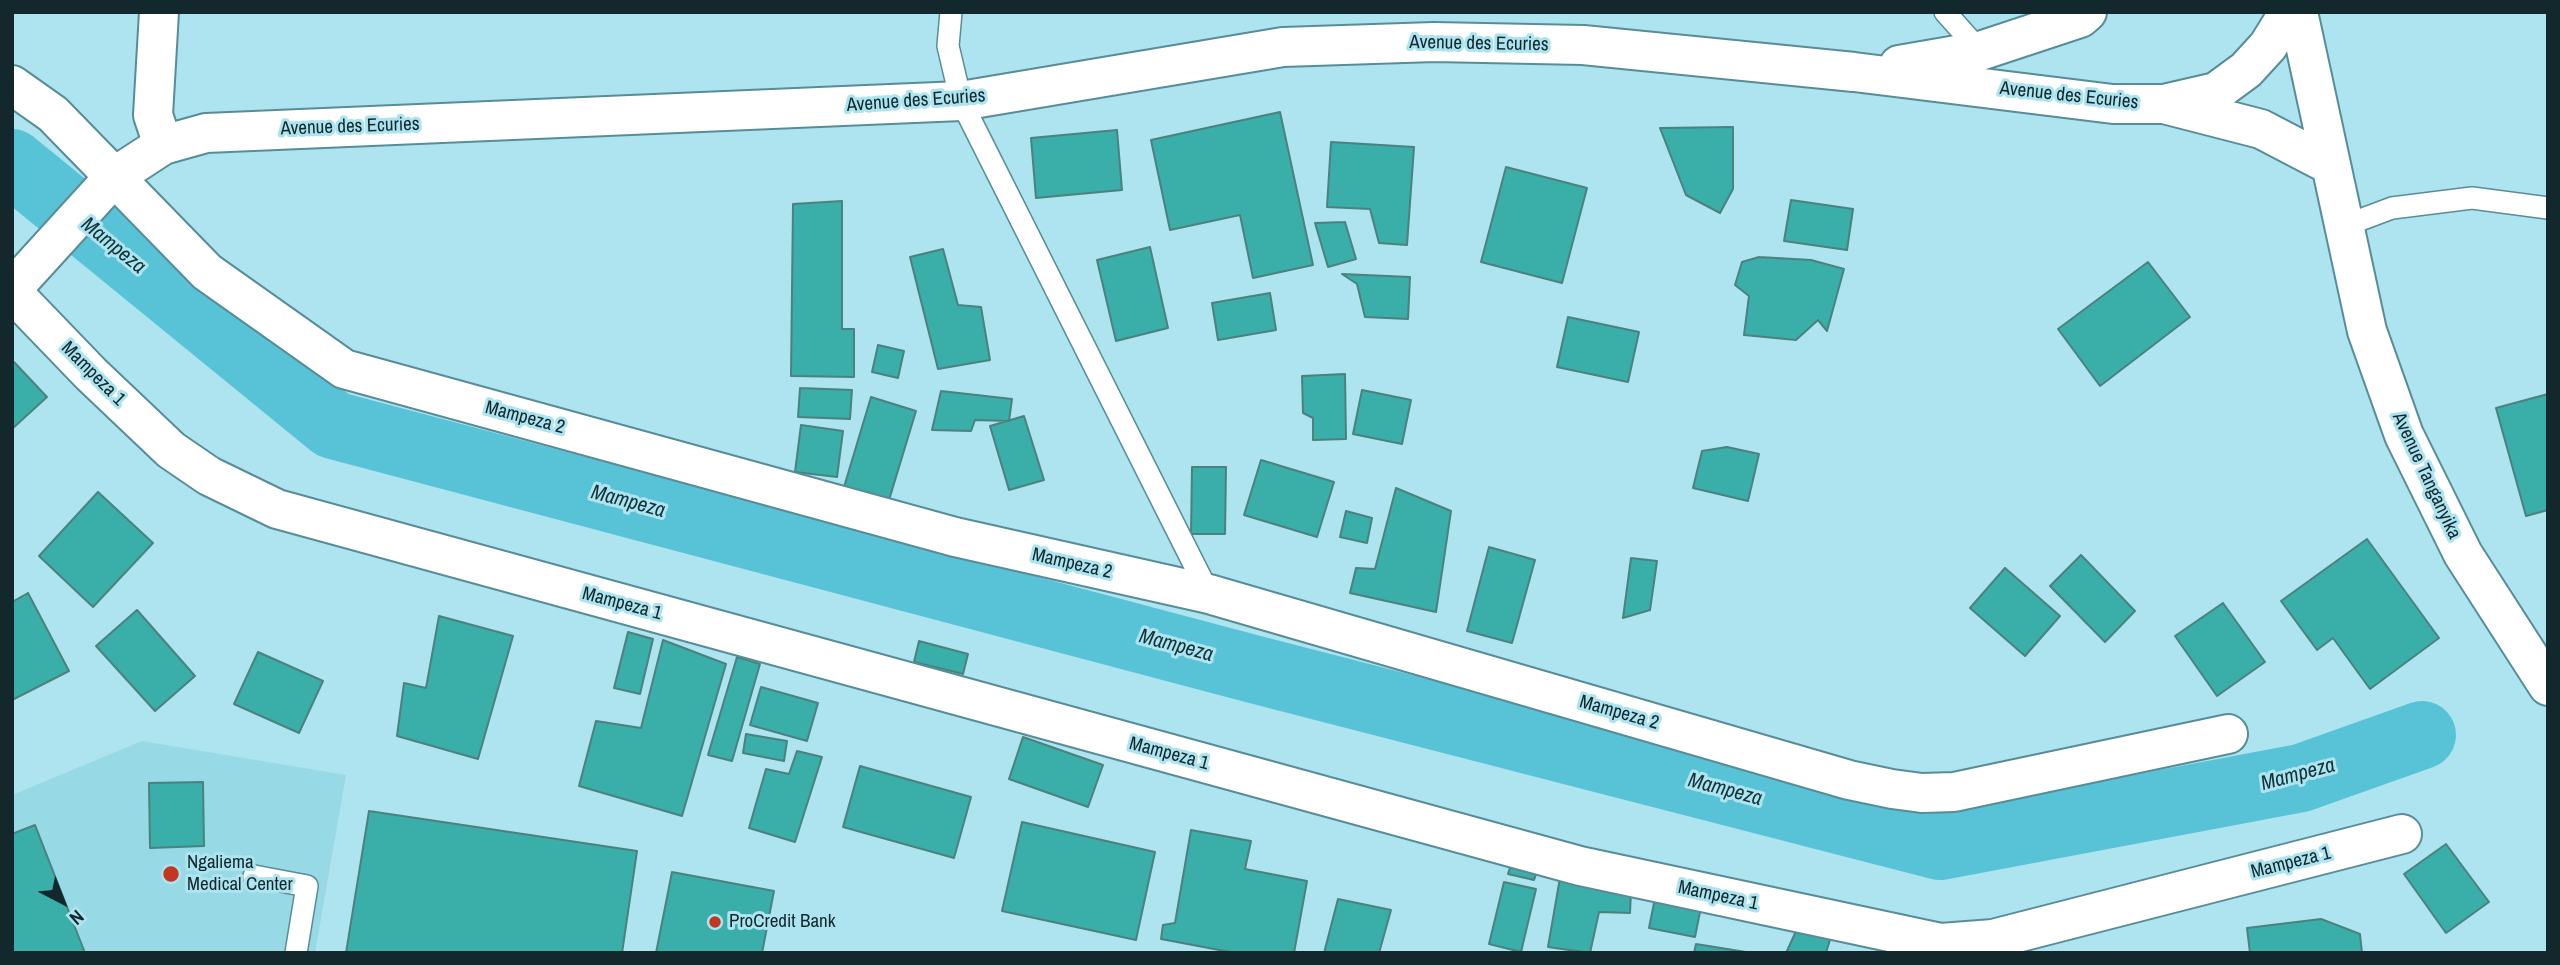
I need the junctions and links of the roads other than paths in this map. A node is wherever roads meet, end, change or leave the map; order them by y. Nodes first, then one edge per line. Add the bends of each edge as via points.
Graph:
1 (159, 12) edge
2 (951, 12) edge
3 (1945, 12) edge
4 (2087, 12) edge
5 (2289, 12) edge
6 (2298, 12) edge
7 (1980, 51) junction
8 (1854, 72) junction
9 (12, 85) edge
10 (961, 101) junction
11 (2164, 104) junction
12 (163, 145) junction
13 (2330, 165) junction
14 (103, 190) junction
15 (2548, 208) edge
16 (2344, 226) junction
17 (17, 285) edge
18 (1209, 594) junction
19 (2548, 686) edge
20 (2228, 734) dead end
21 (2402, 834) dead end
22 (254, 876) dead end
23 (296, 953) edge

1 - 12 street via 153,115
2 - 10 lane via 948,46
3 - 7 lane
4 - 7 street, Avenue des Ecuries
5 - 11 street, Avenue des Ecuries via 2268,46 2216,92
6 - 13 street, Avenue Tanganyika
7 - 8 street, Avenue des Ecuries
8 - 10 street, Avenue des Ecuries via 1583,46 1434,42 1283,47
8 - 11 street, Avenue des Ecuries via 2113,104
9 - 14 street, Mampeza 2 via 53,114
10 - 12 street, Avenue des Ecuries via 206,133
10 - 18 lane
11 - 13 street via 2261,129
12 - 14 street, Avenue des Ecuries
13 - 16 street, Avenue Tanganyika
14 - 17 street, Avenue des Ecuries
14 - 18 street, Mampeza 2 via 207,272 344,369 955,537
15 - 16 lane via 2472,198 2392,208
16 - 19 street, Avenue Tanganyika via 2367,331 2404,435 2463,554
17 - 21 street, Mampeza 1 via 91,374 171,450 209,476 277,509 1580,866 1941,943 1993,939
18 - 20 street, Mampeza 2 via 1892,789 1954,792
22 - 23 lane via 307,886

